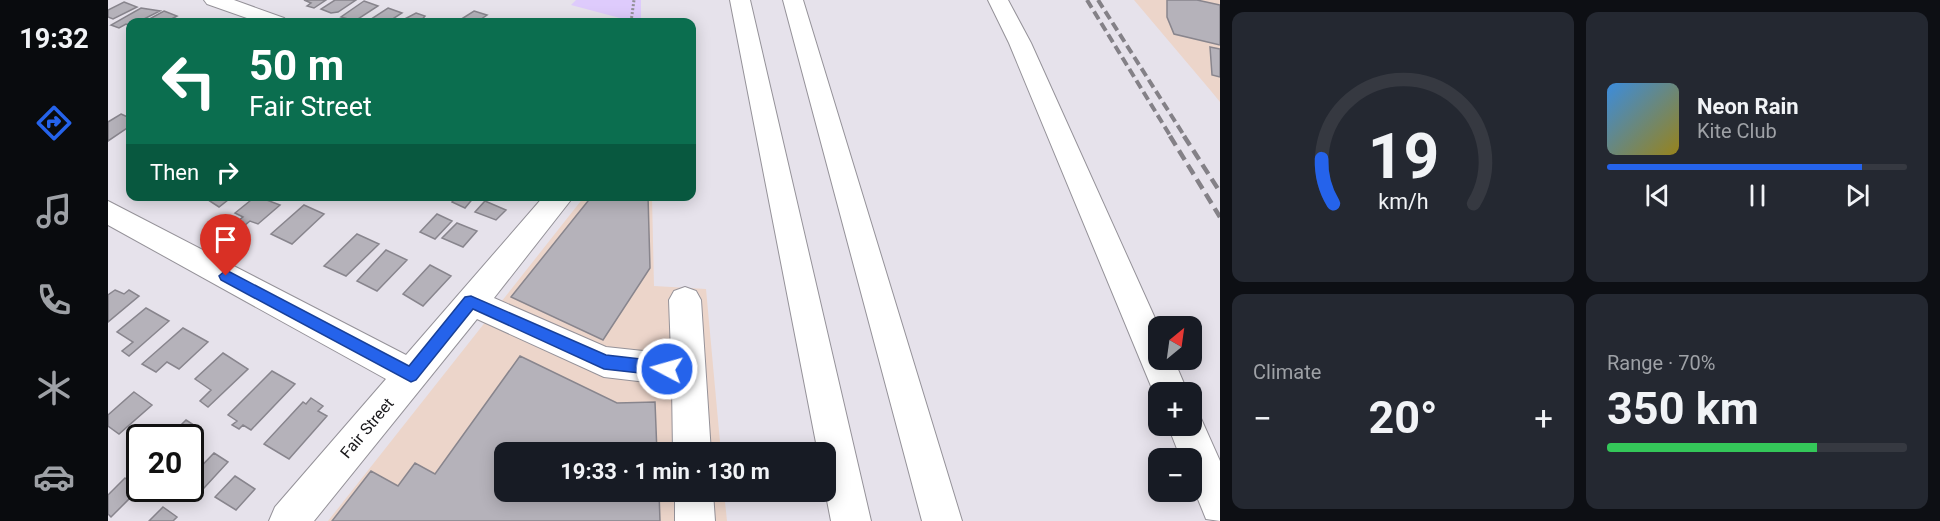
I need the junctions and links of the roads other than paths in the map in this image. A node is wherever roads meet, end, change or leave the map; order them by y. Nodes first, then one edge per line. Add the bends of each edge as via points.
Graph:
1 (214, 0) edge
2 (740, 0) edge
3 (793, 0) edge
4 (998, 0) edge
5 (266, 18) edge
6 (556, 201) edge
7 (108, 212) edge
8 (686, 300) dead end
9 (471, 302) junction
10 (688, 371) junction
11 (411, 375) junction
12 (1166, 382) edge
13 (1190, 436) edge
14 (691, 442) edge
15 (694, 502) edge
16 (1220, 506) edge
17 (289, 521) edge
18 (695, 521) edge
19 (851, 521) edge
20 (942, 521) edge

1 - 5 street
2 - 19 street
3 - 20 street
4 - 12 street
6 - 9 street, Fair Street
7 - 11 street
8 - 10 street
9 - 10 street via 604,362
9 - 11 street, Fair Street
10 - 14 street
11 - 17 street, Fair Street
13 - 16 street
15 - 18 street

